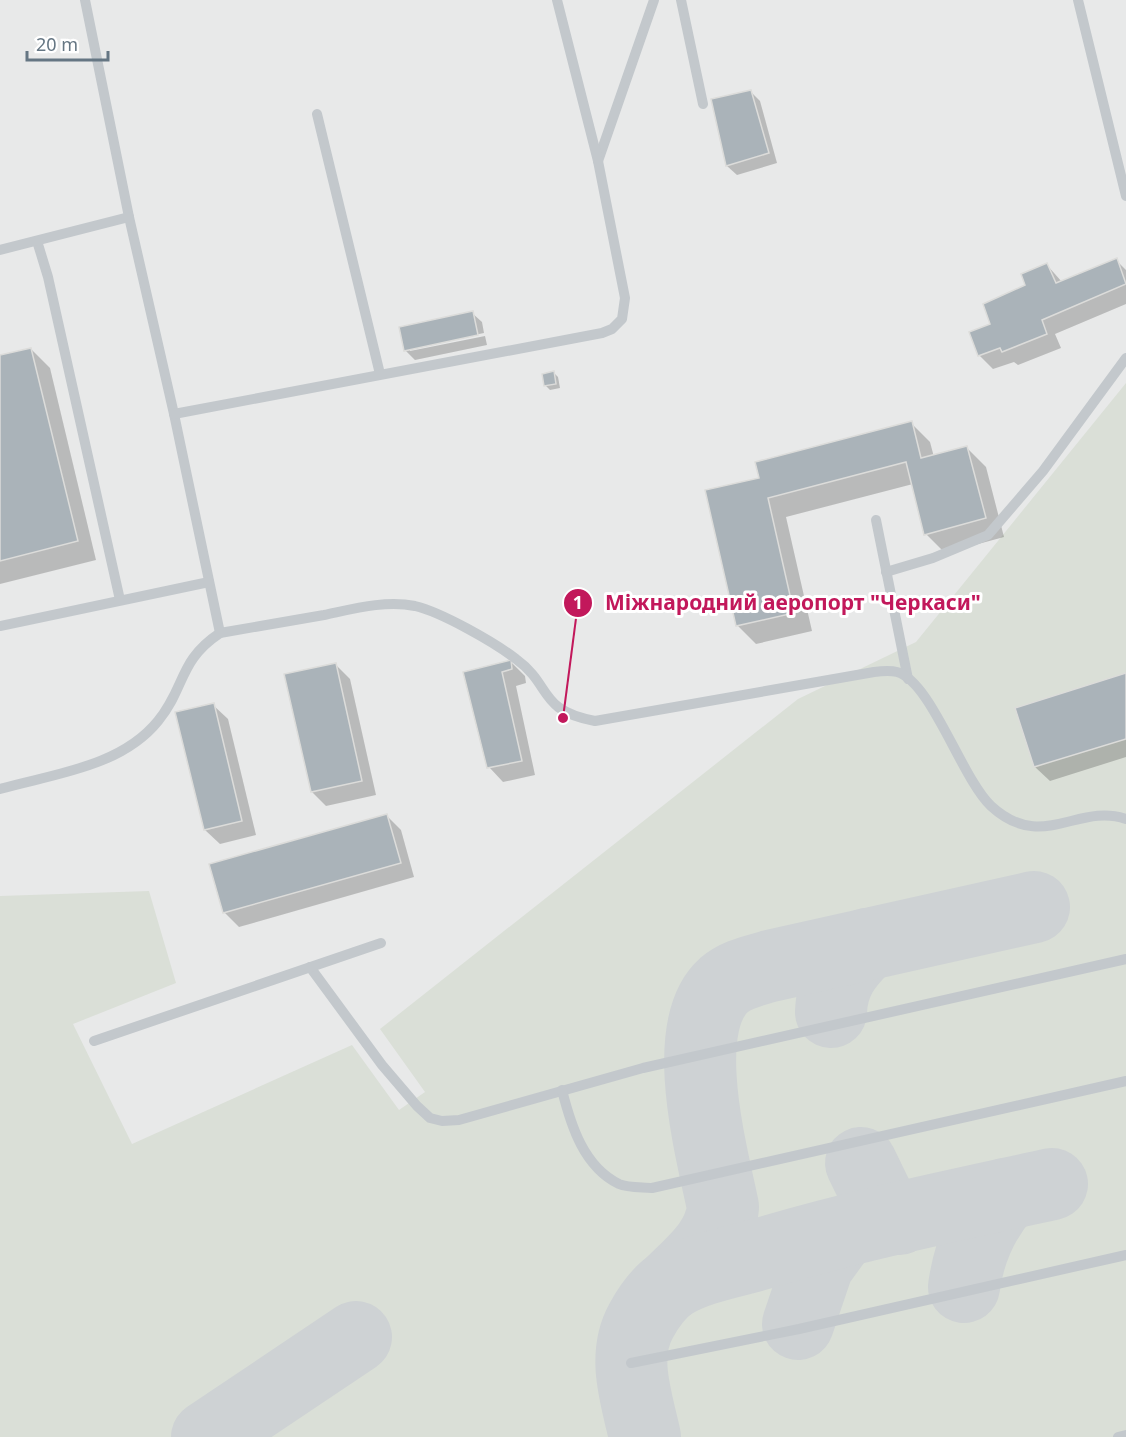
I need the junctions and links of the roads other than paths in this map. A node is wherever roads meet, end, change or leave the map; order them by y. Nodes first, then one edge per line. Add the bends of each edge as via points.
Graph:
1 (85, 0) edge
2 (557, 0) edge
3 (654, 0) edge
4 (681, 0) edge
5 (1078, 0) edge
6 (703, 104) dead end
7 (317, 114) dead end
8 (598, 161) junction
9 (1126, 196) edge
10 (129, 217) junction
11 (37, 241) junction
12 (0, 250) edge
13 (1126, 358) edge
14 (380, 374) junction
15 (174, 414) junction
16 (876, 520) dead end
17 (886, 572) junction
18 (209, 582) junction
19 (120, 600) junction
20 (0, 626) edge
21 (220, 633) junction
22 (908, 679) junction
23 (0, 789) edge
24 (1126, 819) edge
25 (381, 944) dead end
26 (1126, 959) edge
27 (310, 967) junction
28 (94, 1041) dead end
29 (1126, 1081) edge
30 (562, 1090) junction
31 (1126, 1255) edge
32 (631, 1363) dead end
33 (1126, 1435) edge
34 (1118, 1437) edge

1 - 10 lane
2 - 8 lane
3 - 8 lane
4 - 6 lane
5 - 9 lane
7 - 14 lane
8 - 14 lane via 625,298 625,310 617,325 602,333
10 - 11 lane
10 - 15 lane
11 - 12 lane
11 - 19 lane
13 - 17 lane via 1042,471 988,535
14 - 15 lane
15 - 18 lane
16 - 17 lane
17 - 22 lane
18 - 19 lane
18 - 21 lane
19 - 20 lane
21 - 22 lane via 380,604 415,606 443,617 525,666 556,708 572,717 595,721 874,672 897,672
21 - 23 lane via 193,656 172,700 145,735 106,759
22 - 24 lane via 933,712 977,792 999,812 1030,827 1050,828 1104,815
25 - 27 lane
26 - 30 lane via 666,1062
27 - 28 lane
27 - 30 lane via 382,1065 430,1118 459,1120
29 - 30 lane via 652,1188 622,1185 600,1172 572,1128
31 - 32 lane
33 - 34 lane

